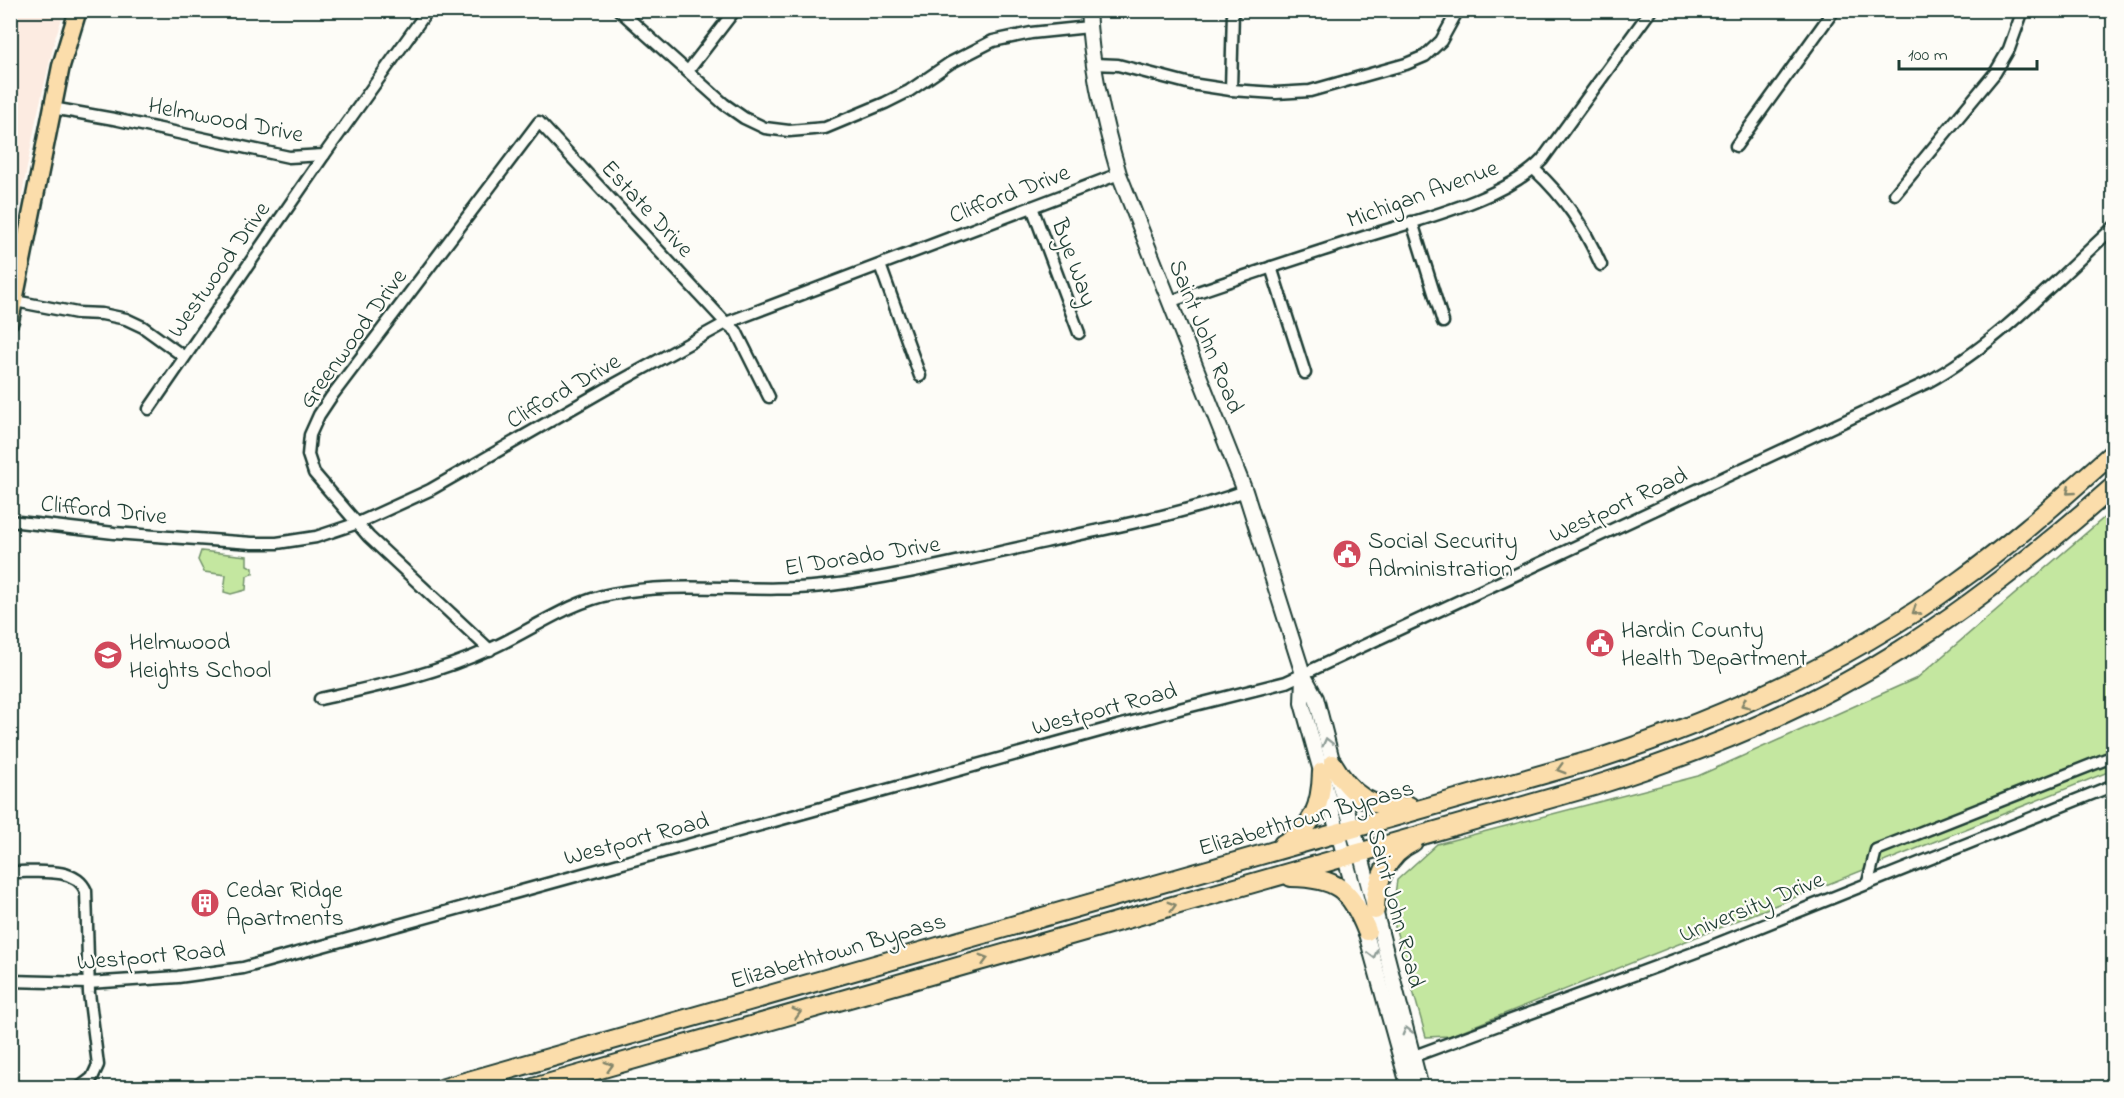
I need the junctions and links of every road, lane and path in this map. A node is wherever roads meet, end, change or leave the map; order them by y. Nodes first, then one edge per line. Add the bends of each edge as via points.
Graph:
1 (78, 10) edge
2 (428, 10) edge
3 (619, 10) edge
4 (735, 10) edge
5 (1088, 10) edge
6 (1233, 10) edge
7 (1458, 10) edge
8 (1651, 10) edge
9 (1834, 10) edge
10 (2023, 10) edge
11 (1089, 27) junction
12 (1094, 64) junction
13 (688, 71) junction
14 (1231, 90) junction
15 (52, 108) junction
16 (539, 122) joint
17 (1736, 146) dead end
18 (324, 155) junction
19 (1534, 169) junction
20 (1119, 174) junction
21 (1895, 194) dead end
22 (1032, 207) junction
23 (1412, 222) junction
24 (2114, 227) edge
25 (880, 265) junction
26 (1601, 266) dead end
27 (1271, 267) junction
28 (15, 301) junction
29 (1169, 302) junction
30 (10, 321) edge
31 (1443, 322) dead end
32 (726, 323) junction
33 (1079, 333) dead end
34 (183, 357) junction
35 (1305, 373) dead end
36 (920, 375) dead end
37 (769, 397) dead end
38 (149, 409) dead end
39 (2114, 453) edge
40 (2114, 486) edge
41 (1245, 491) junction
42 (10, 520) edge
43 (358, 523) junction
44 (490, 650) junction
45 (1303, 675) junction
46 (320, 699) dead end
47 (2114, 756) edge
48 (1328, 768) junction
49 (2114, 785) edge
50 (1449, 801) junction
51 (1455, 825) junction
52 (1346, 830) junction
53 (1353, 854) junction
54 (1261, 855) junction
55 (10, 873) edge
56 (1268, 879) junction
57 (1868, 882) junction
58 (1375, 910) junction
59 (1367, 931) junction
60 (10, 981) edge
61 (88, 982) junction
62 (1408, 1058) junction
63 (79, 1088) edge
64 (444, 1088) edge
65 (532, 1088) edge
66 (1409, 1088) edge
67 (1421, 1088) edge

1 - 15 main road
2 - 18 street, Helmwood Drive
3 - 13 street
4 - 13 street
5 - 11 street, Saint John Road
6 - 14 street
7 - 14 street via 1441,41 1425,56 1406,64 1310,91
8 - 19 street, Michigan Avenue
9 - 17 street
10 - 21 street via 2009,49 1995,73
11 - 12 street, Saint John Road
11 - 13 street via 993,41 885,103 825,128 800,132 753,123 724,104
12 - 14 street via 1118,65
12 - 20 street, Saint John Road
15 - 18 street, Helmwood Drive via 289,157
15 - 28 main road
16 - 32 street, Estate Drive
16 - 43 street, Greenwood Drive via 314,425 308,445 314,473
18 - 34 street, Westwood Drive
19 - 23 street, Michigan Avenue via 1501,190
19 - 26 street via 1580,221
20 - 22 street, Clifford Drive
20 - 29 street, Saint John Road
22 - 25 street, Clifford Drive
22 - 33 street, Bye Way
23 - 27 street, Michigan Avenue
23 - 31 street
24 - 45 street, Westport Road via 1999,332 1933,379
25 - 32 street, Clifford Drive
25 - 36 street
27 - 29 street, Michigan Avenue
27 - 35 street
28 - 30 main road
28 - 34 street via 126,319
29 - 41 street, Saint John Road
32 - 37 street, Estate Drive via 736,331
32 - 43 street, Clifford Drive via 430,490
34 - 38 street, Westwood Drive
39 -> 50 highway, Elizabethtown Bypass via 1959,581 1832,662 1744,705 1658,739
40 - 51 highway, Elizabethtown Bypass via 2041,549 1958,612 1811,701 1656,766
41 - 44 street, El Dorado Drive via 1097,531 863,580 797,588 613,593 566,610
41 - 45 street, Saint John Road
42 - 43 street, Clifford Drive via 114,533 263,543 301,540
43 - 44 street, Greenwood Drive
44 - 46 street, El Dorado Drive via 415,677
45 - 48 street, Saint John Road via 1302,704
45 - 61 street, Westport Road via 266,962 214,973
47 - 57 street via 1876,850
48 - 50 highway via 1362,798 1375,804 1404,807
48 - 52 street, Saint John Road
48 - 54 highway via 1320,800 1308,824 1288,841
49 - 57 street, University Drive
50 - 52 highway, Elizabethtown Bypass
51 - 53 highway, Elizabethtown Bypass
51 - 58 highway via 1407,845 1396,854 1382,875
52 - 53 street, Saint John Road
52 - 54 highway, Elizabethtown Bypass
53 - 56 highway, Elizabethtown Bypass
53 - 58 street, Saint John Road
53 - 59 street, Saint John Road
54 - 64 highway, Elizabethtown Bypass
55 - 61 street via 66,874 83,885 87,898
56 - 59 highway via 1308,878 1334,885 1354,902
65 -> 56 highway, Elizabethtown Bypass
57 - 62 street, University Drive via 1701,950
62 -> 58 street, Saint John Road
59 -> 62 street, Saint John Road via 1394,1034
60 - 61 street, Westport Road
61 - 63 street via 98,1065 92,1078
62 - 66 street, Saint John Road
62 - 67 street, Saint John Road

